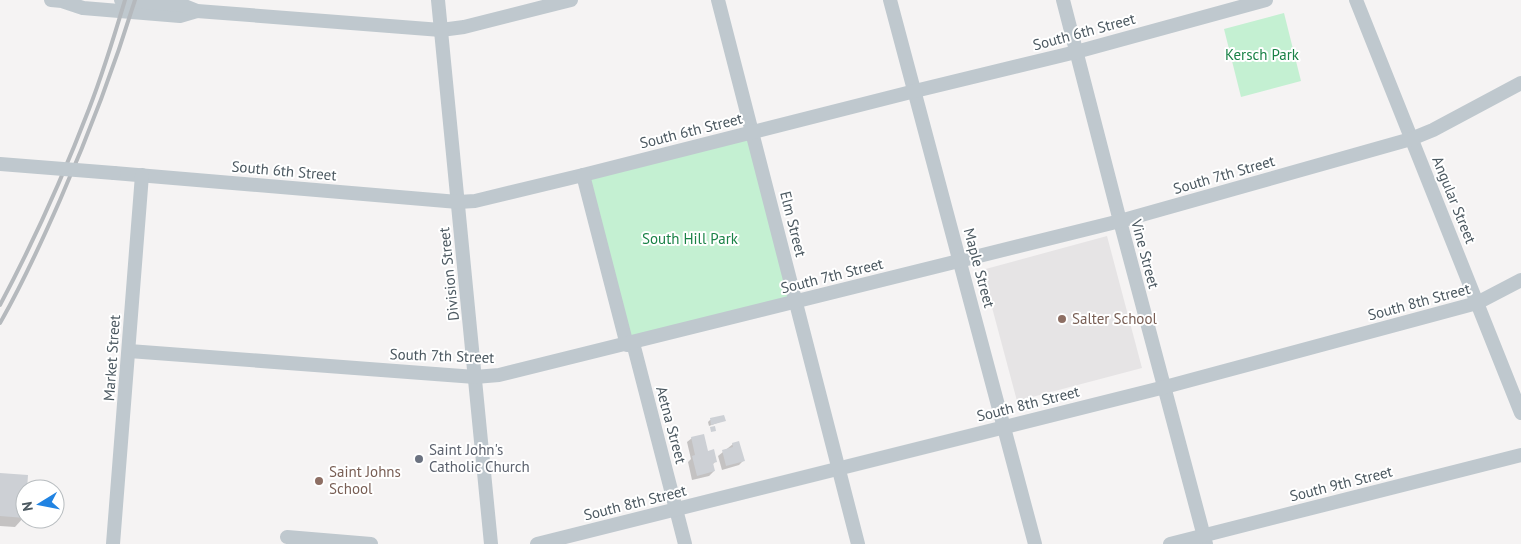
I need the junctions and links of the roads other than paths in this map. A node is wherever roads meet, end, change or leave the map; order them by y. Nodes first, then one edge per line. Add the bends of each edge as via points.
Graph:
1 (60, 0) edge
2 (438, 0) edge
3 (572, 0) edge
4 (718, 0) edge
5 (890, 0) edge
6 (1063, 0) edge
7 (1266, 0) edge
8 (1356, 0) edge
9 (126, 4) edge
10 (441, 30) junction
11 (1076, 52) junction
12 (1521, 83) edge
13 (915, 91) junction
14 (753, 132) junction
15 (1411, 139) junction
16 (0, 164) edge
17 (142, 175) junction
18 (583, 175) junction
19 (458, 202) junction
20 (1120, 221) junction
21 (960, 260) junction
22 (1521, 280) edge
23 (796, 302) junction
24 (1478, 303) junction
25 (630, 344) junction
26 (129, 351) junction
27 (476, 377) junction
28 (1165, 387) junction
29 (1521, 413) edge
30 (1005, 426) junction
31 (1521, 455) edge
32 (839, 468) junction
33 (676, 510) junction
34 (287, 536) dead end
35 (1205, 540) edge
36 (113, 544) edge
37 (371, 544) edge
38 (491, 544) edge
39 (536, 544) edge
40 (685, 544) edge
41 (858, 544) edge
42 (1035, 544) edge
43 (1170, 544) edge

1 - 9 street via 79,7
2 - 10 street, Division Street
3 - 10 street
4 - 14 street, Elm Street
5 - 13 street, Maple Street
6 - 11 street, Vine Street
7 - 11 street, South 6th Street
8 - 15 street, Angular Street
9 - 10 street via 180,16 197,11
10 - 19 street, Division Street
11 - 13 street, South 6th Street
11 - 20 street, Vine Street
12 - 15 street, South 7th Street
13 - 14 street, South 6th Street
13 - 21 street, Maple Street
14 - 18 street, South 6th Street
14 - 23 street, Elm Street
15 - 20 street, South 7th Street
15 - 24 street, Angular Street
16 - 17 street, South 6th Street, bridge
17 - 19 street, South 6th Street
17 - 26 street, Market Street
18 - 19 street, South 6th Street
18 - 25 street, Aetna Street
19 - 27 street, Division Street
20 - 21 street, South 7th Street
20 - 28 street, Vine Street
21 - 23 street, South 7th Street
21 - 30 street, Maple Street
22 - 24 street, South 8th Street
23 - 25 street, South 7th Street
23 - 32 street, Elm Street
24 - 28 street, South 8th Street
24 - 29 street, Angular Street
25 - 27 street, South 7th Street via 509,373
25 - 33 street, Aetna Street
26 - 27 street, South 7th Street
26 - 36 street, Market Street
27 - 38 street, Division Street
28 - 30 street, South 8th Street
28 - 35 street, Vine Street
30 - 32 street, South 8th Street
30 - 42 street, Maple Street
31 - 35 street, South 9th Street
32 - 33 street, South 8th Street
32 - 41 street, Elm Street
33 - 39 street, South 8th Street
33 - 40 street, Aetna Street
34 - 37 street
35 - 43 street, South 9th Street

